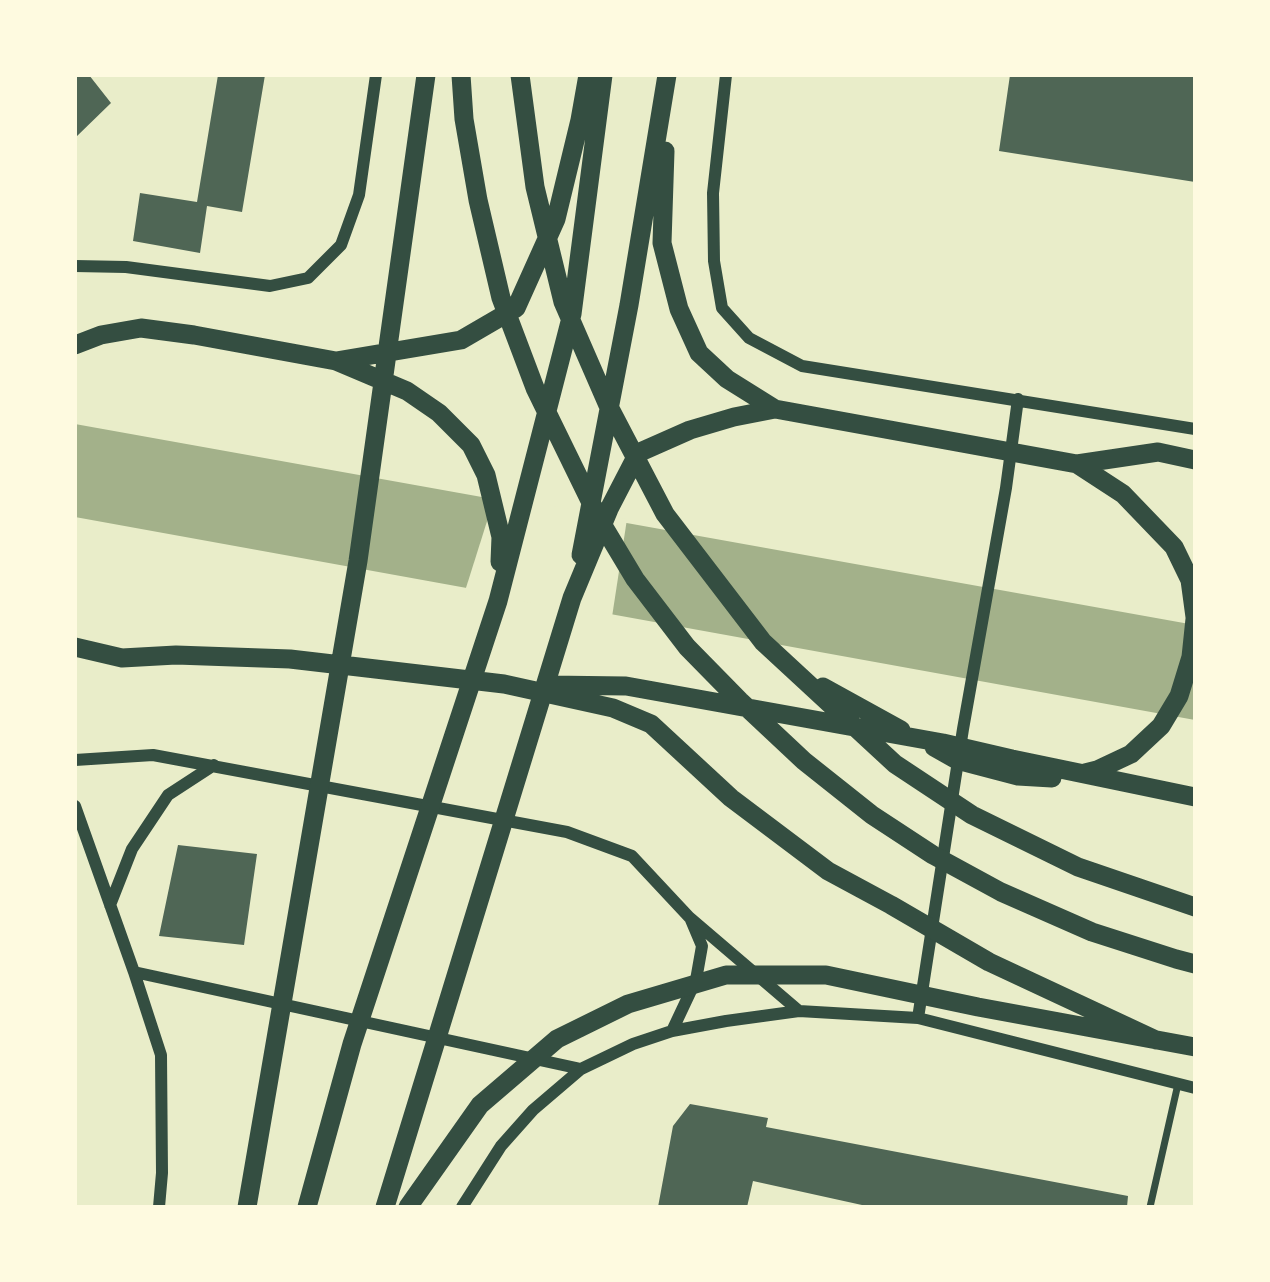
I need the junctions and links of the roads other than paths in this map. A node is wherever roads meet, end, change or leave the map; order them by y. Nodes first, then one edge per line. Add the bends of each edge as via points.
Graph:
1 (376, 75) edge
2 (426, 75) edge
3 (461, 75) edge
4 (520, 75) edge
5 (588, 75) edge
6 (603, 75) edge
7 (667, 75) edge
8 (726, 75) edge
9 (75, 266) edge
10 (75, 345) edge
11 (336, 361) junction
12 (1018, 399) junction
13 (775, 409) junction
14 (1195, 429) edge
15 (1195, 460) edge
16 (1077, 464) junction
17 (572, 598) junction
18 (498, 601) junction
19 (1195, 618) edge
20 (75, 648) edge
21 (798, 673) junction
22 (504, 684) junction
23 (75, 760) edge
24 (214, 765) junction
25 (1195, 797) edge
26 (75, 806) edge
27 (110, 905) junction
28 (1195, 908) edge
29 (689, 917) junction
30 (1195, 964) edge
31 (134, 972) junction
32 (799, 1011) junction
33 (918, 1018) junction
34 (672, 1031) junction
35 (1156, 1040) junction
36 (1195, 1046) edge
37 (581, 1069) junction
38 (1178, 1084) junction
39 (1195, 1088) edge
40 (159, 1207) edge
41 (247, 1207) edge
42 (307, 1207) edge
43 (385, 1207) edge
44 (408, 1207) edge
45 (462, 1207) edge
46 (1150, 1207) edge

1 - 9 street via 359,195 341,245 308,278 270,286 126,267
2 - 41 highway via 358,561
3 - 30 highway via 478,200 501,298 535,387 599,519 635,579 687,648 804,761 872,815 933,855 1001,892 1092,932
4 - 21 highway via 535,187 563,302 607,403 665,514 762,642
5 - 11 highway via 556,219 516,308 461,340
6 - 18 highway via 572,314
7 - 13 highway via 662,243 679,309 699,353 727,379
7 - 17 highway via 629,305
8 - 12 street via 713,193 714,261 722,308 749,338 802,366
10 - 11 highway via 141,328
11 - 18 highway via 407,391 439,413 471,445 486,475 501,537
12 - 14 street
12 - 33 street
13 - 16 highway
13 - 17 highway via 690,430 638,453 608,509
15 - 16 highway via 1158,452
16 - 19 highway via 1123,494 1174,547 1190,580
17 - 43 highway
18 - 42 highway via 352,1044
19 - 21 highway via 1191,657 1179,696 1161,726 1131,754 1097,770 1060,778 1018,776 957,760
20 - 22 highway via 122,658 290,659
21 - 28 highway via 895,764 972,815 1079,867
22 - 25 highway via 626,686 943,743
22 - 35 highway via 613,708 651,724 731,798 828,871 989,962
23 - 24 street via 153,755
24 - 27 street via 168,795 132,849
24 - 29 street via 567,832 632,856
26 - 27 street
27 - 31 street
29 - 32 street
29 - 34 street via 702,946 696,980
31 - 37 street
31 - 40 street via 161,1055
32 - 33 street
32 - 34 street
33 - 38 street
34 - 37 street
35 - 36 highway
35 - 44 highway via 826,975 726,975 628,1004 557,1039 480,1105
37 - 45 street via 533,1110 501,1146
38 - 39 street
38 - 46 street

